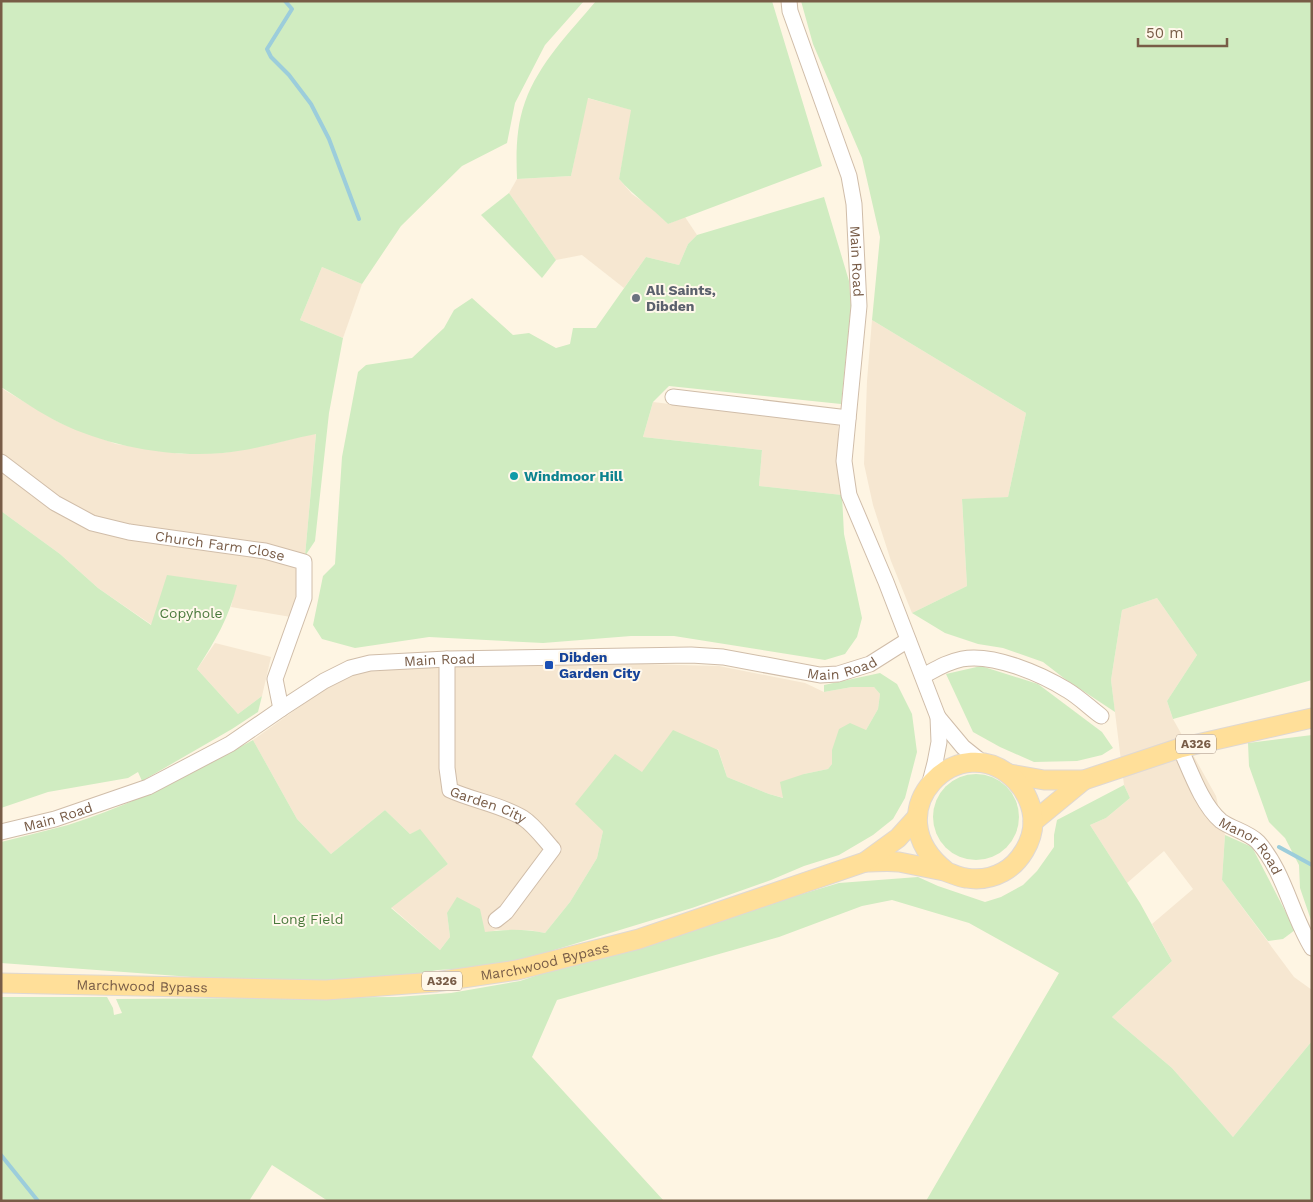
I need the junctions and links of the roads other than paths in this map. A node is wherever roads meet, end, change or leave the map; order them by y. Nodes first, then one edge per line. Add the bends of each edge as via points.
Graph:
1 (789, 1) edge
2 (673, 397) dead end
3 (848, 418) junction
4 (1, 462) edge
5 (908, 640) junction
6 (447, 659) junction
7 (923, 676) junction
8 (281, 709) junction
9 (1101, 716) dead end
10 (938, 717) junction
11 (1312, 718) edge
12 (1180, 748) junction
13 (982, 763) junction
14 (1010, 774) junction
15 (1084, 780) junction
16 (929, 786) junction
17 (917, 817) junction
18 (1033, 822) junction
19 (1, 832) edge
20 (865, 862) junction
21 (946, 871) junction
22 (496, 920) dead end
23 (1312, 948) edge
24 (1, 983) edge

1 - 3 street, Main Road via 849,176 854,204 859,306
2 - 3 street
3 - 5 street, Main Road via 844,461 849,495
4 - 8 street, Church Farm Close via 55,503 92,523 129,532 265,551 304,562 304,598 275,679
5 - 6 street, Main Road via 870,664 838,674 820,675 715,656
5 - 7 street, Main Road
6 - 8 street, Main Road via 370,663 350,668
6 - 22 street, Garden City via 450,790 466,798 496,805 524,819 553,848 506,912
7 - 9 street via 948,662 983,658 1012,665 1068,690
7 - 10 street, Main Road
8 - 19 street, Main Road via 230,744 148,787 55,819
10 - 13 street, Main Road via 963,747
10 - 16 street, Main Road via 939,742
11 - 12 main road, A326
12 - 15 main road, A326
12 - 23 street, Manor Road via 1201,795 1221,820 1257,841 1270,860
13 - 14 main road
13 - 16 main road via 953,767
14 - 15 main road, A326 via 1044,780
14 - 18 main road via 1023,787 1031,804
15 - 18 main road, A326
16 - 17 main road via 920,800
17 - 20 main road, Marchwood Bypass / A326 via 898,838
17 - 21 main road via 918,833 924,848
18 - 21 main road via 1029,842 1019,859 1003,872 985,878 965,878
20 - 21 main road, Marchwood Bypass / A326 via 897,862
20 - 24 main road, Marchwood Bypass / A326 via 639,939 517,970 453,980 326,990

